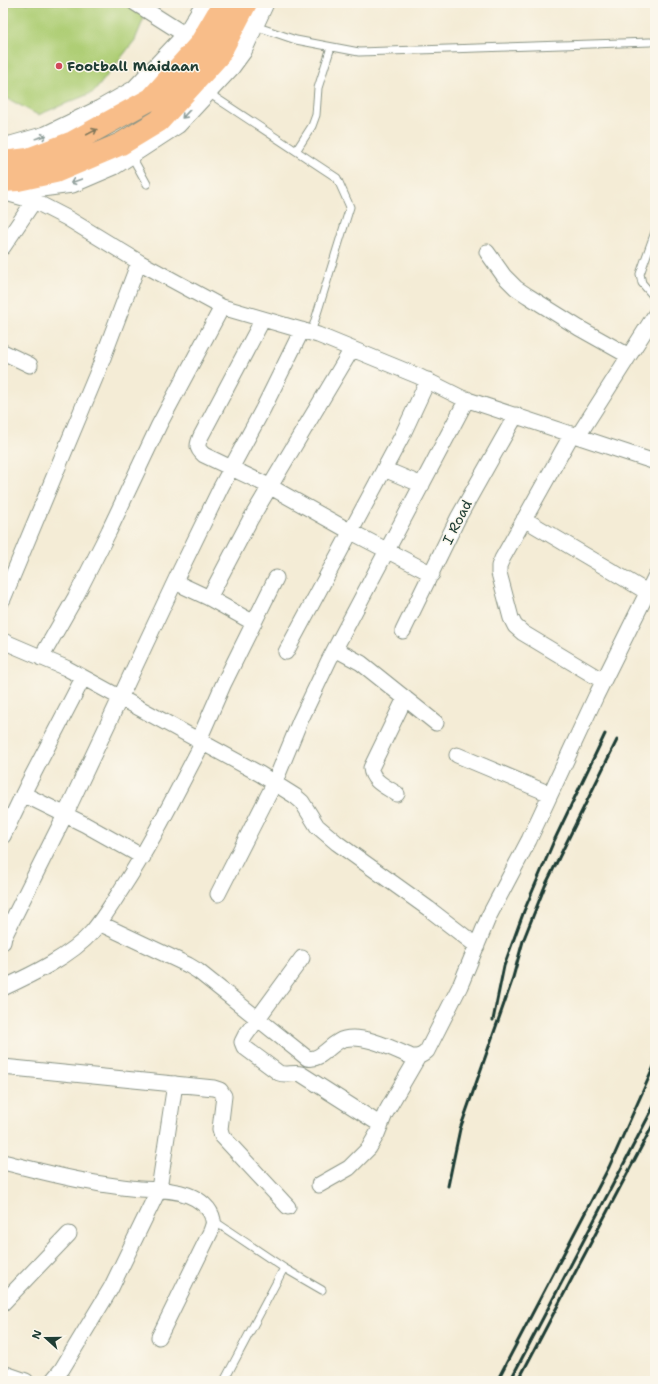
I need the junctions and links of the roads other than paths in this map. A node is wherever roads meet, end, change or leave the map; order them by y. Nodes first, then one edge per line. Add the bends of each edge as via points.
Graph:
1 (135, 3) edge
2 (206, 3) edge
3 (224, 3) edge
4 (246, 3) edge
5 (264, 3) edge
6 (253, 25) junction
7 (193, 40) junction
8 (650, 42) dead end
9 (331, 47) junction
10 (225, 60) junction
11 (207, 92) junction
12 (3, 147) edge
13 (126, 149) junction
14 (296, 151) junction
15 (3, 162) edge
16 (3, 181) edge
17 (147, 184) dead end
18 (3, 192) edge
19 (34, 201) junction
20 (655, 232) edge
21 (3, 247) edge
22 (487, 252) dead end
23 (139, 262) junction
24 (655, 298) edge
25 (222, 307) junction
26 (655, 316) edge
27 (263, 319) junction
28 (306, 332) junction
29 (352, 349) junction
30 (3, 352) edge
31 (629, 356) junction
32 (30, 365) dead end
33 (428, 380) junction
34 (467, 399) junction
35 (516, 415) junction
36 (575, 435) junction
37 (655, 462) edge
38 (231, 468) junction
39 (384, 469) junction
40 (422, 485) junction
41 (269, 486) junction
42 (524, 519) junction
43 (351, 532) junction
44 (387, 551) junction
45 (432, 574) junction
46 (655, 577) edge
47 (276, 578) dead end
48 (175, 582) junction
49 (648, 592) junction
50 (209, 598) junction
51 (3, 599) edge
52 (254, 623) junction
53 (403, 631) dead end
54 (3, 641) edge
55 (335, 649) junction
56 (286, 652) dead end
57 (41, 658) junction
58 (83, 678) junction
59 (603, 681) junction
60 (120, 698) junction
61 (405, 698) junction
62 (436, 723) dead end
63 (200, 743) junction
64 (457, 755) dead end
65 (274, 784) junction
66 (23, 794) junction
67 (397, 794) dead end
68 (550, 794) junction
69 (65, 815) junction
70 (3, 836) edge
71 (142, 857) junction
72 (218, 894) dead end
73 (99, 923) junction
74 (3, 942) edge
75 (477, 946) junction
76 (302, 958) dead end
77 (3, 988) edge
78 (258, 1019) junction
79 (418, 1057) junction
80 (3, 1067) edge
81 (175, 1084) junction
82 (381, 1125) junction
83 (3, 1162) edge
84 (319, 1185) dead end
85 (159, 1189) junction
86 (288, 1207) dead end
87 (214, 1221) junction
88 (69, 1234) dead end
89 (284, 1268) junction
90 (322, 1290) dead end
91 (3, 1304) edge
92 (159, 1337) dead end
93 (3, 1374) edge
94 (26, 1381) edge
95 (52, 1381) edge
96 (224, 1381) edge

1 - 7 street
2 - 7 street
3 - 7 main road
4 - 10 main road
5 - 6 street
6 - 9 lane via 296,40
6 - 10 street via 242,51
12 -> 7 street via 46,136 100,110 135,90
15 -> 7 main road via 28,159 73,142 151,99
8 - 9 lane via 359,52
9 - 14 lane via 318,88 316,115
10 - 11 street
10 - 13 main road
11 -> 13 street via 177,124
11 - 14 lane
13 - 16 main road via 55,172
13 - 17 lane
13 -> 18 street via 114,165 72,183
14 - 28 lane via 337,178 350,207
18 - 19 street
19 - 21 street
19 - 23 street
20 - 24 lane via 640,274 642,283
22 - 31 street via 504,276 522,292
23 - 25 street
23 - 51 street via 98,371
25 - 27 street
25 - 57 street via 159,425 109,531
26 - 31 street
27 - 28 street
27 - 38 street via 197,445 198,450 204,455
28 - 29 street
28 - 38 street
29 - 33 street
29 - 41 street
30 - 32 street
31 - 36 street
33 - 34 street
33 - 39 street
34 - 35 street
34 - 40 street
35 - 36 street
35 - 45 street, I Road via 458,518
36 - 37 street
36 - 42 street
38 - 41 street
38 - 48 street
39 - 40 street
39 - 43 street
40 - 44 street
41 - 43 street
41 - 50 street
42 - 49 street
42 - 59 street via 499,566 515,626
43 - 44 street
43 - 56 street
44 - 45 street
44 - 55 street
45 - 53 street, I Road
46 - 49 street
47 - 52 street
48 - 50 street
48 - 60 street
49 - 59 street
50 - 52 street
52 - 63 street via 223,685
54 - 57 street
55 - 61 street via 361,663
55 - 65 street via 300,721
57 - 58 street
58 - 60 street
58 - 66 street
59 - 68 street
60 - 63 street
60 - 69 street
61 - 62 street
61 - 67 street via 371,768 374,779
63 - 65 street
63 - 71 street
64 - 68 street
65 - 72 street
65 - 75 street via 302,802 317,826 337,843
66 - 69 street
66 - 70 street
68 - 75 street via 489,916
69 - 71 street
69 - 74 street
71 - 73 street
73 - 77 street via 81,943 52,963
73 - 78 street via 188,965
75 - 79 street via 427,1051
76 - 78 street
78 - 79 street via 307,1058 317,1057 337,1042 351,1038 373,1041 412,1057
78 - 82 street via 245,1036 242,1042 244,1047 279,1073 301,1074
79 - 82 street via 387,1109
80 - 81 street
81 - 85 street
81 - 86 street via 220,1090 224,1096 220,1129 222,1136
82 - 84 street via 374,1142 356,1163
83 - 85 street via 101,1184
85 - 87 street via 189,1195 211,1212
85 - 95 street via 111,1288 62,1369
87 - 89 lane
87 - 92 street via 211,1232
88 - 91 street
89 - 90 lane
89 - 96 lane
93 - 94 street

